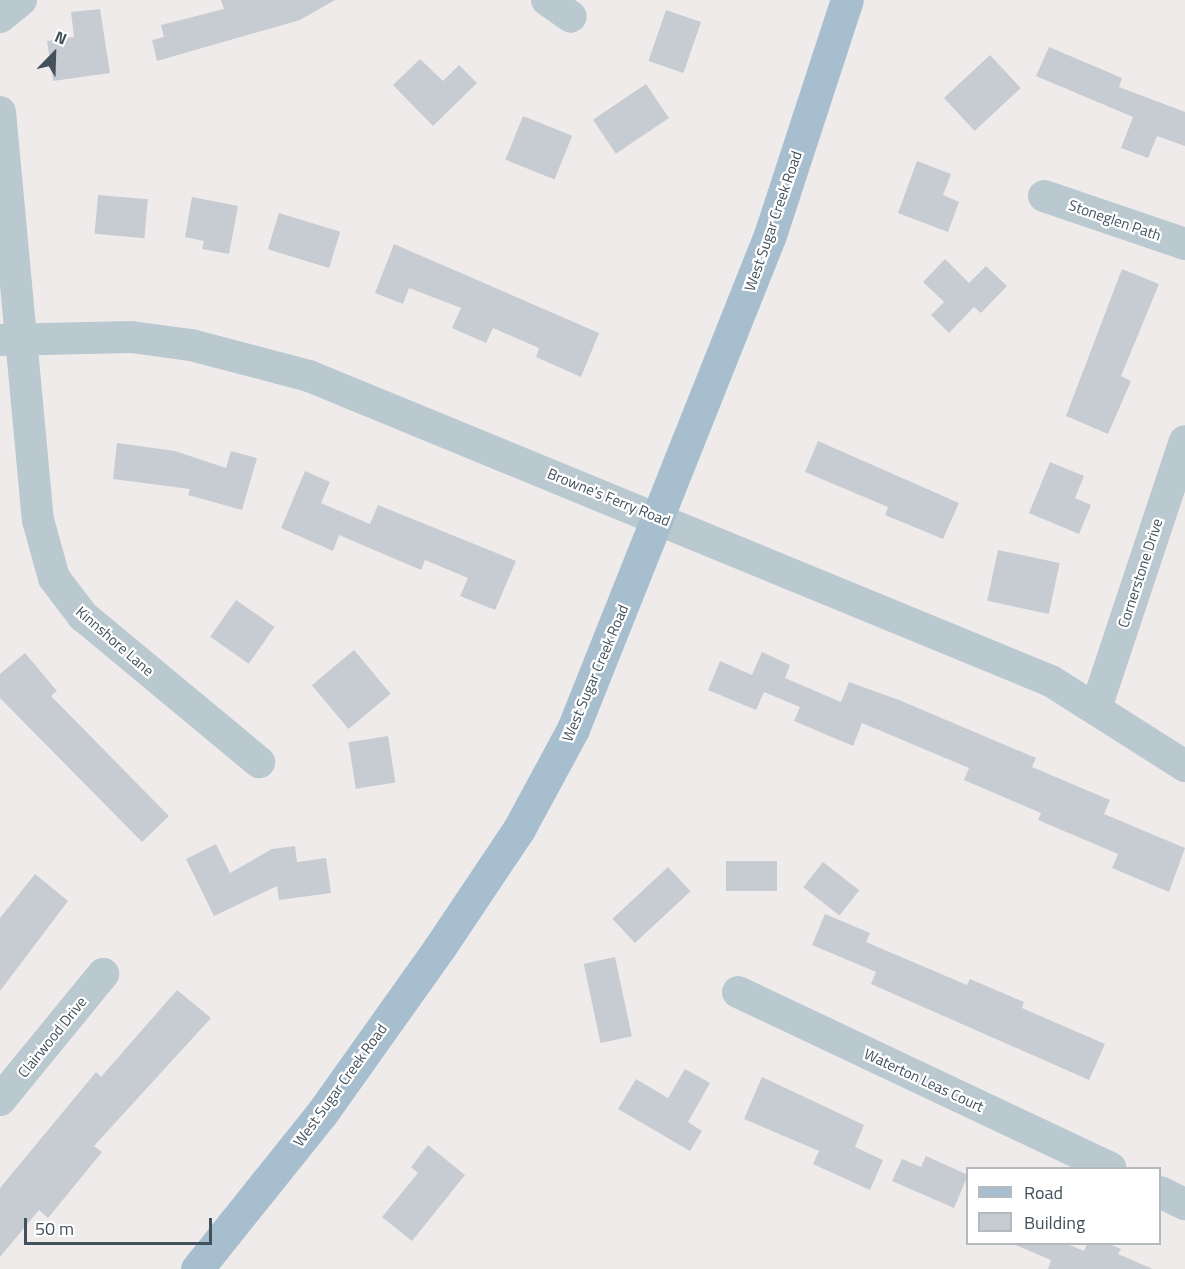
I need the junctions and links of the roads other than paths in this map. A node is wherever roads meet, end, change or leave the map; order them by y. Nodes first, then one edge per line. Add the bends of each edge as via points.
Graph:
1 (21, 0) edge
2 (846, 0) edge
3 (0, 17) edge
4 (0, 112) edge
5 (1044, 196) dead end
6 (1185, 244) edge
7 (11, 338) edge
8 (1185, 441) edge
9 (660, 518) junction
10 (1097, 705) junction
11 (259, 762) dead end
12 (1185, 766) edge
13 (103, 974) dead end
14 (738, 992) dead end
15 (0, 1100) edge
16 (1108, 1167) edge
17 (1161, 1192) edge
18 (1185, 1204) edge
19 (197, 1269) edge

1 - 3 street
2 - 9 main road, West Sugar Creek Road via 770,235
4 - 7 street, Kinnshore Lane
5 - 6 street, Stoneglen Path
7 - 9 street, Browne's Ferry Road via 131,337 251,358 309,376
7 - 11 street, Kinnshore Lane via 38,520 54,578 82,616
8 - 10 street, Cornerstone Drive
9 - 10 street, Browne's Ferry Road via 1051,681
9 - 19 main road, West Sugar Creek Road via 573,729 519,829 322,1113
10 - 12 street, Browne's Ferry Road
13 - 15 street, Clairwood Drive
14 - 16 street, Waterton Leas Court
17 - 18 street

